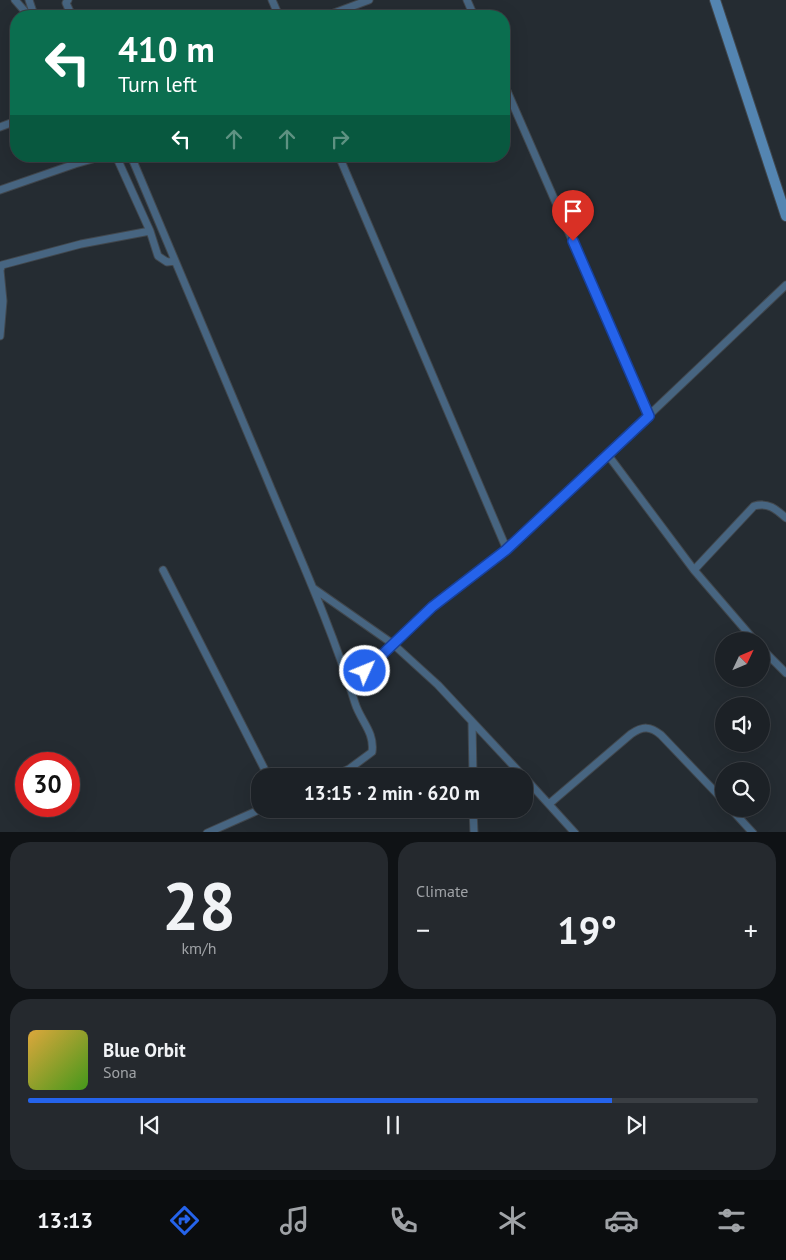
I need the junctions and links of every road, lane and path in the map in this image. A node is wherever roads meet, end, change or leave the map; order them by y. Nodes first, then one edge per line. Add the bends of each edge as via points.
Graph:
1 (15, 0) edge
2 (369, 0) edge
3 (715, 0) edge
4 (721, 0) edge
5 (24, 10) edge
6 (342, 10) edge
7 (510, 98) edge
8 (82, 162) edge
9 (119, 162) edge
10 (134, 162) edge
11 (342, 162) edge
12 (0, 190) edge
13 (786, 196) edge
14 (786, 216) edge
15 (150, 230) junction
16 (175, 261) junction
17 (786, 285) edge
18 (0, 336) edge
19 (649, 416) junction
20 (608, 454) junction
21 (786, 518) edge
22 (506, 550) junction
23 (163, 570) dead end
24 (694, 570) junction
25 (313, 588) junction
26 (747, 632) edge
27 (393, 644) junction
28 (770, 657) edge
29 (786, 673) edge
30 (350, 685) junction
31 (472, 722) junction
32 (264, 768) edge
33 (350, 768) edge
34 (473, 768) edge
35 (515, 768) edge
36 (533, 787) edge
37 (715, 792) edge
38 (549, 804) junction
39 (251, 813) edge
40 (739, 817) edge
41 (474, 818) edge
42 (207, 832) edge
43 (474, 832) edge
44 (575, 832) edge
45 (753, 832) edge

1 - 5 street
2 - 6 street
3 - 14 street
4 - 13 street
7 - 19 street
8 - 12 street
9 - 15 street
10 - 16 street
11 - 22 street
15 - 16 street via 158,256 167,262
15 - 18 street via 2,265
16 - 25 street
17 - 19 street
19 - 20 street
20 - 22 street
20 - 24 street
21 - 24 street via 772,507 754,506
22 - 27 street via 432,607
23 - 32 street
24 - 26 street
25 - 27 street
25 - 30 street
27 - 30 street
27 - 31 street
28 - 29 street
30 - 33 street via 355,705 373,744 372,752
31 - 34 street
31 - 35 street
36 - 38 street
37 - 38 street via 661,735 646,727 630,734
38 - 44 street
39 - 42 street
40 - 45 street
41 - 43 street

